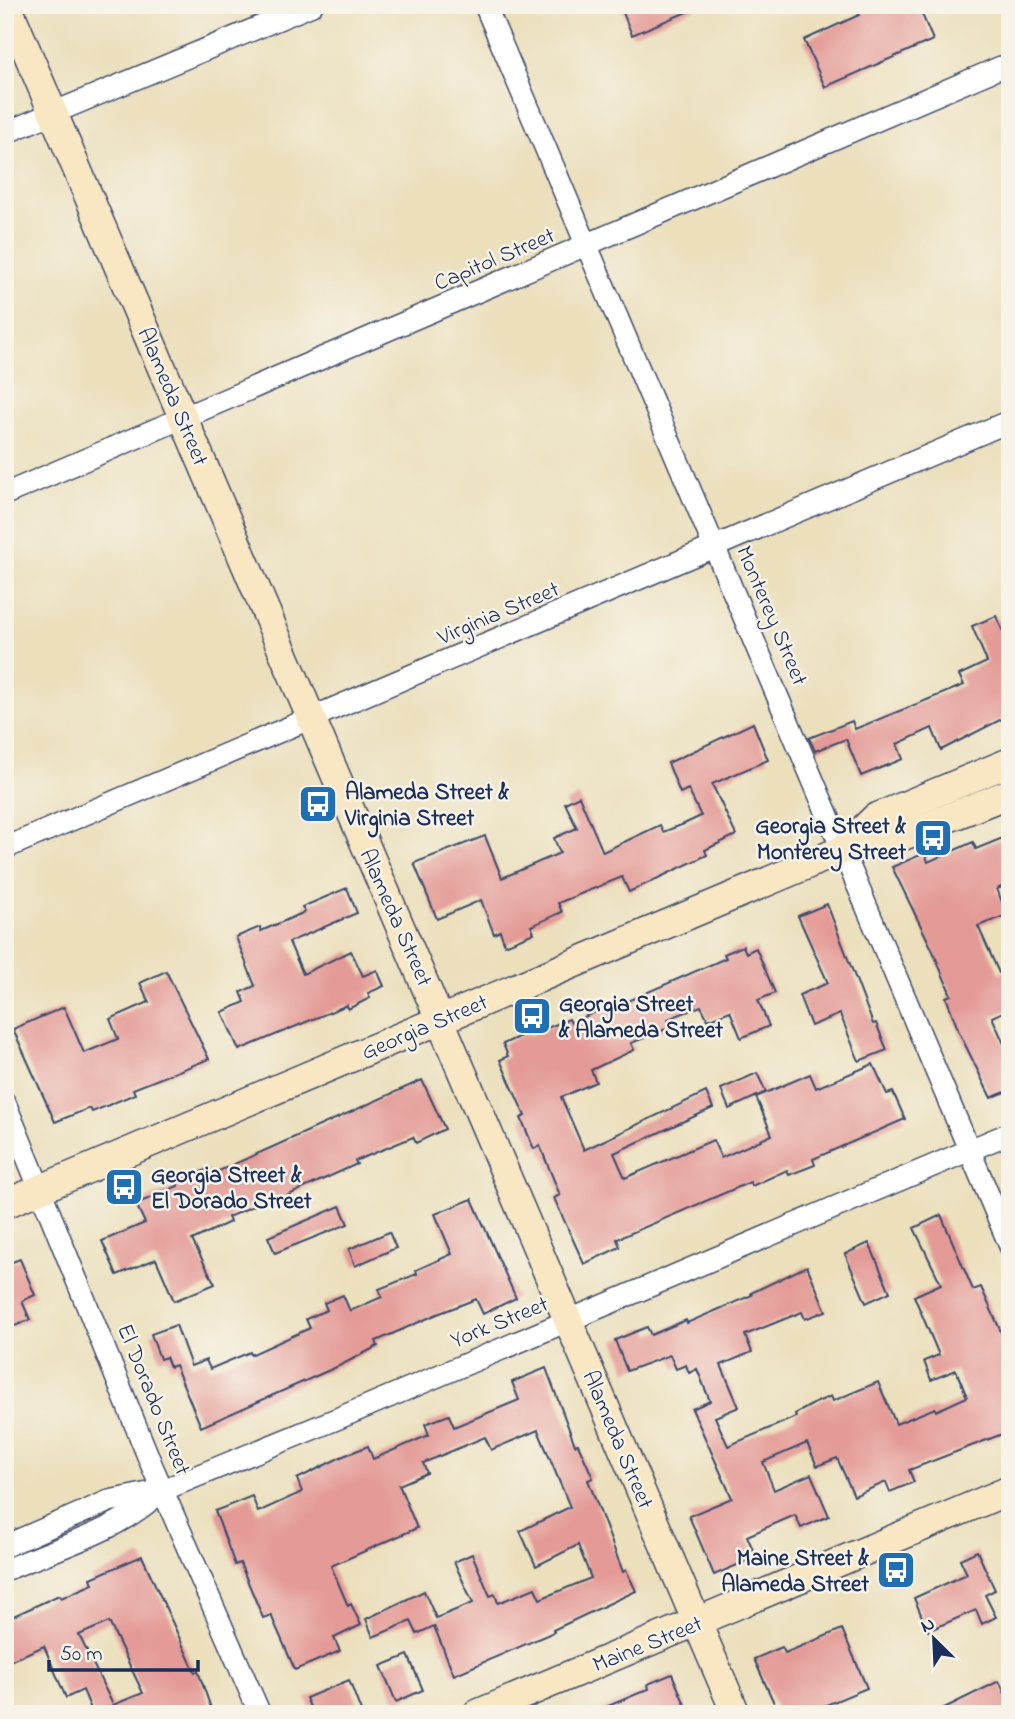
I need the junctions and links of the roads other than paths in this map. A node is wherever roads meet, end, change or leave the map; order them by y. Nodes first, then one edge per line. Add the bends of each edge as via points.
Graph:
1 (7, 5) edge
2 (312, 5) edge
3 (485, 5) edge
4 (1002, 67) dead end
5 (53, 112) junction
6 (5, 133) edge
7 (588, 246) junction
8 (184, 419) junction
9 (1010, 421) edge
10 (5, 494) edge
11 (716, 548) junction
12 (312, 719) junction
13 (1010, 762) edge
14 (1010, 793) edge
15 (5, 848) edge
16 (842, 850) junction
17 (442, 1019) junction
18 (5, 1103) edge
19 (1010, 1133) edge
20 (969, 1150) junction
21 (41, 1188) junction
22 (5, 1203) edge
23 (1010, 1245) edge
24 (569, 1321) junction
25 (163, 1490) junction
26 (1010, 1490) edge
27 (5, 1546) edge
28 (5, 1570) edge
29 (697, 1623) junction
30 (260, 1714) edge
31 (477, 1714) edge
32 (736, 1714) edge

1 - 5 main road, Alameda Street
2 - 5 street
3 - 7 street, Monterey Street
4 - 7 street, Capitol Street
5 - 6 street
5 - 8 main road, Alameda Street
7 - 8 street, Capitol Street
7 - 11 street, Monterey Street
8 - 10 street, Capitol Street
8 - 12 main road, Alameda Street
9 - 11 street, Virginia Street
11 - 12 street, Virginia Street
11 - 16 street, Monterey Street
12 - 15 street, Virginia Street
12 - 17 main road, Alameda Street
13 - 16 main road, Georgia Street via 875,818
14 - 16 main road, Georgia Street via 888,842
16 - 17 main road, Georgia Street
16 - 20 street, Monterey Street
17 - 21 main road, Georgia Street
17 - 24 main road, Alameda Street
18 - 21 street, El Dorado Street
19 - 20 street, York Street
20 - 23 street, Monterey Street
20 - 24 street, York Street
21 - 22 main road, Georgia Street
21 - 25 street, El Dorado Street
24 - 25 street, York Street
24 - 29 main road, Alameda Street
25 - 27 street, York Street via 109,1501
25 - 28 street via 118,1523
25 - 30 street, El Dorado Street
26 - 29 main road, Maine Street
29 - 31 main road, Maine Street
29 - 32 main road, Alameda Street

